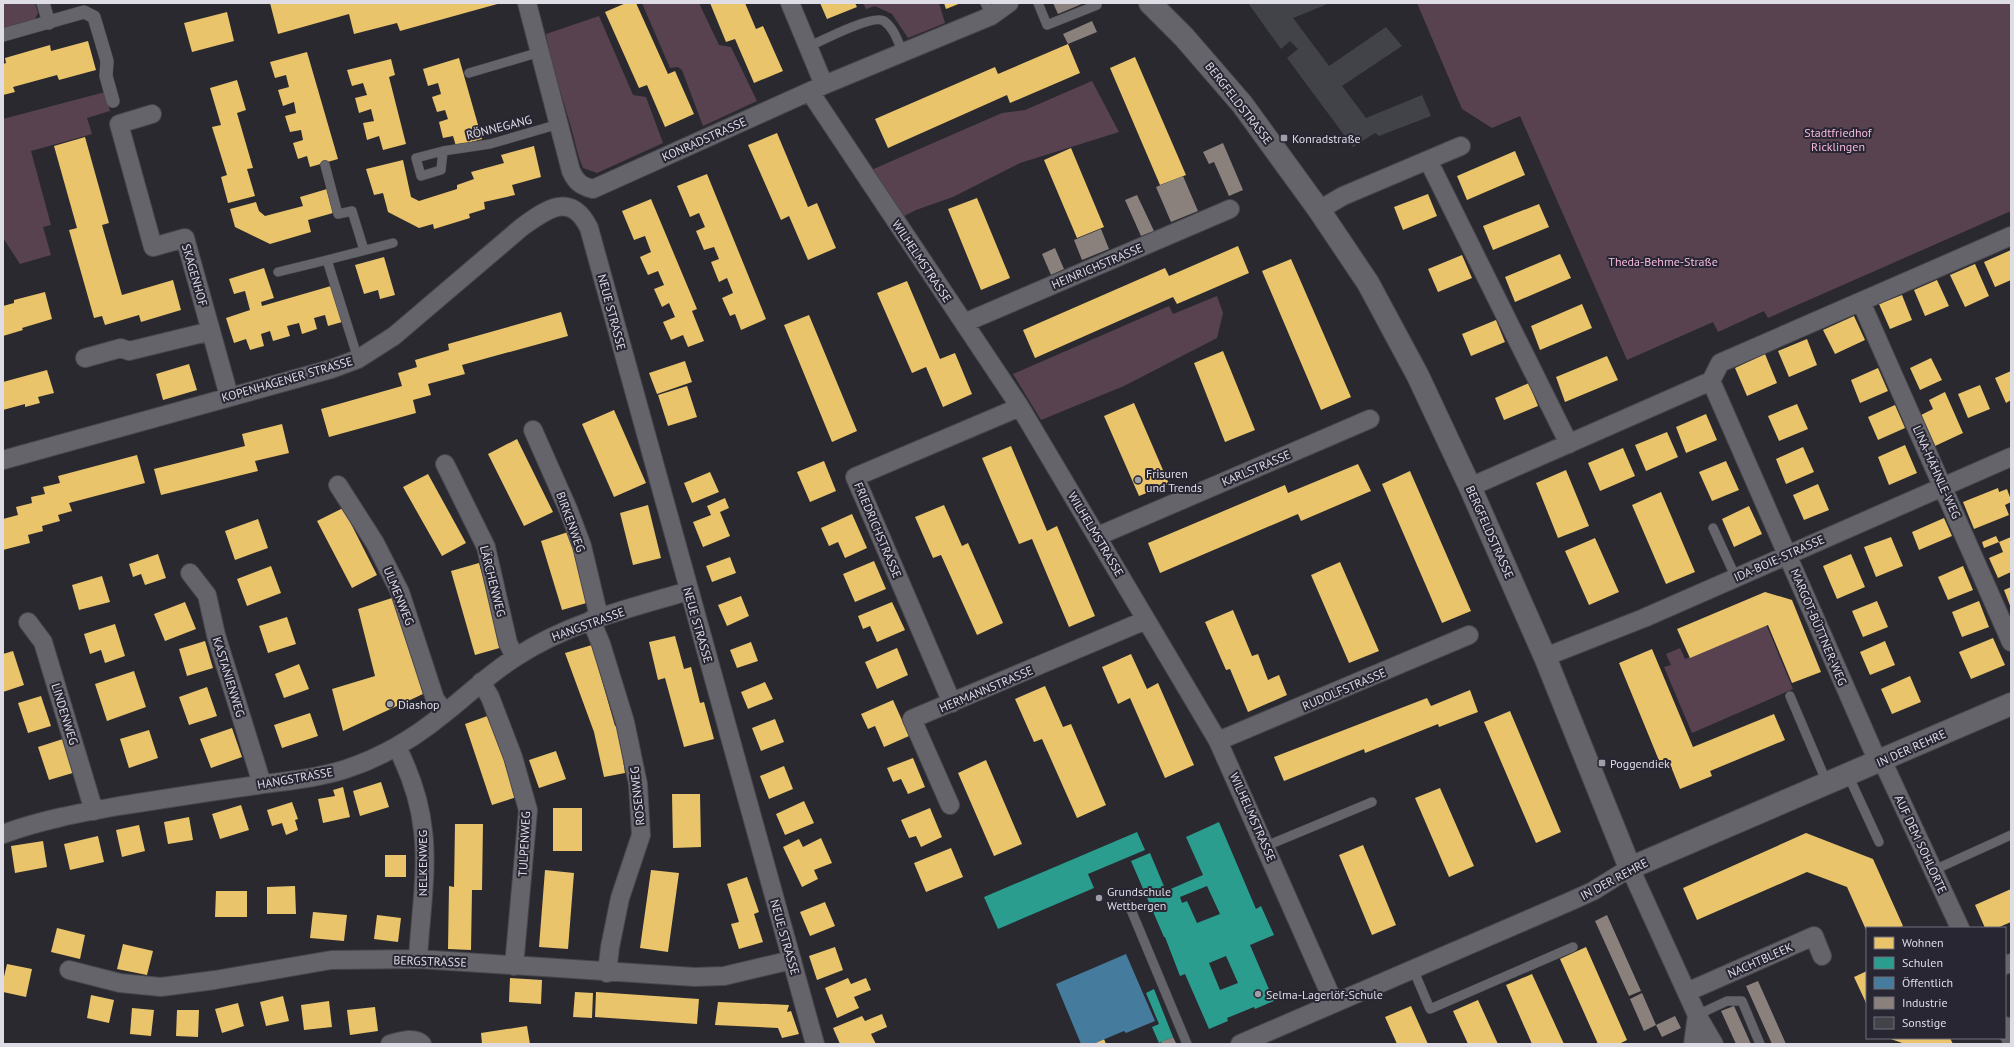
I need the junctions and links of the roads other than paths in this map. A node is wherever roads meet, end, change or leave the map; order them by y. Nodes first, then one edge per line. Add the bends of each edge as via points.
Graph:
1 (43, 3) edge
2 (527, 3) edge
3 (790, 3) edge
4 (1010, 3) edge
5 (1038, 3) edge
6 (1150, 3) edge
7 (1097, 5) dead end
8 (988, 9) edge
9 (49, 23) junction
10 (3, 35) edge
11 (808, 47) junction
12 (540, 52) junction
13 (903, 53) junction
14 (469, 73) dead end
15 (817, 89) junction
16 (113, 101) dead end
17 (152, 114) dead end
18 (559, 124) junction
19 (1461, 146) dead end
20 (443, 151) dead end
21 (1428, 160) junction
22 (325, 165) dead end
23 (1230, 208) dead end
24 (575, 210) joint
25 (1318, 210) junction
26 (2011, 236) edge
27 (393, 243) dead end
28 (364, 250) junction
29 (327, 260) junction
30 (278, 272) dead end
31 (1861, 302) junction
32 (964, 323) junction
33 (211, 331) junction
34 (85, 358) dead end
35 (358, 359) junction
36 (1711, 381) junction
37 (229, 396) junction
38 (1020, 407) junction
39 (1370, 418) dead end
40 (533, 430) dead end
41 (1569, 444) junction
42 (2011, 457) edge
43 (3, 460) edge
44 (445, 464) dead end
45 (338, 485) dead end
46 (1944, 486) junction
47 (1470, 487) junction
48 (1713, 528) dead end
49 (1098, 536) junction
50 (1787, 554) junction
51 (190, 573) dead end
52 (1736, 578) junction
53 (689, 591) junction
54 (595, 619) junction
55 (1146, 620) junction
56 (28, 622) dead end
57 (1469, 636) dead end
58 (2011, 642) edge
59 (515, 657) junction
60 (1545, 657) junction
61 (481, 682) junction
62 (1790, 696) dead end
63 (952, 703) junction
64 (2011, 704) edge
65 (445, 713) junction
66 (1218, 741) junction
67 (397, 746) junction
68 (1880, 761) junction
69 (1848, 775) junction
70 (262, 784) junction
71 (1828, 784) junction
72 (1372, 802) dead end
73 (950, 805) dead end
74 (94, 811) junction
75 (3, 834) edge
76 (2011, 835) edge
77 (1879, 842) dead end
78 (1266, 846) junction
79 (1630, 868) junction
80 (1934, 870) junction
81 (1129, 905) dead end
82 (1960, 927) edge
83 (1573, 947) dead end
84 (1822, 956) dead end
85 (418, 959) junction
86 (792, 960) junction
87 (514, 966) junction
88 (1413, 969) junction
89 (69, 970) dead end
90 (607, 973) junction
91 (1687, 992) junction
92 (1334, 1003) junction
93 (1697, 1015) junction
94 (2006, 1028) edge
95 (2011, 1039) edge
96 (390, 1044) edge
97 (422, 1044) edge
98 (815, 1044) edge
99 (1187, 1044) edge
100 (1240, 1044) edge
101 (1693, 1044) edge
102 (1714, 1044) edge
103 (1760, 1044) edge

1 - 9 street
2 - 12 street
3 - 11 street
4 - 8 street, KONRADSTRASSE
5 - 7 lane via 1047,25
6 - 25 street, BERGFELDSTRASSE via 1184,37 1242,104
8 - 13 street, KONRADSTRASSE
9 - 10 street
9 - 16 street via 84,12 94,17 107,61 106,76
11 - 13 lane via 867,21 878,19 884,21 893,32
11 - 15 street
12 - 14 lane
12 - 18 street
13 - 15 street, KONRADSTRASSE
15 - 18 street, KONRADSTRASSE via 593,189 584,187 576,181 570,171
15 - 32 street, WILHELMSTRASSE
17 - 33 street, SKAGENHOF via 119,124 153,247 185,238
18 - 20 lane, RÖNNEGANG via 490,144
19 - 21 street
21 - 25 street via 1343,196
21 - 41 street
22 - 28 lane via 338,214 352,212
23 - 32 street, HEINRICHSTRASSE
24 - 35 street, KOPENHAGENER STRASSE via 563,206 536,216 412,322
24 - 53 street, NEUE STRASSE via 583,216 589,228
25 - 47 street, BERGFELDSTRASSE via 1368,283 1418,376
26 - 31 street
27 - 28 lane
28 - 29 lane
29 - 30 lane
29 - 35 lane
31 - 36 street via 1720,363
31 - 46 street, LINA-HÄHNLE-WEG
32 - 38 street, WILHELMSTRASSE
33 - 34 street via 129,352 121,348
33 - 37 street, SKAGENHOF
35 - 37 street, KOPENHAGENER STRASSE
36 - 41 street
36 - 50 street, MARGOT-BÜTTNER-WEG
37 - 43 street, KOPENHAGENER STRASSE
38 - 49 street, WILHELMSTRASSE
38 - 63 street, FRIEDRICHSTRASSE via 855,477
39 - 49 street, KARLSTRASSE
40 - 54 street, BIRKENWEG via 582,546
41 - 47 street
42 - 46 street, IDA-BOIE-STRASSE
44 - 59 street, LÄRCHENWEG via 486,547 508,643
45 - 65 street, ULMENWEG via 376,543 400,592 436,700
46 - 50 street, IDA-BOIE-STRASSE
46 - 58 street, LINA-HÄHNLE-WEG
47 - 60 street, BERGFELDSTRASSE
48 - 52 lane
49 - 55 street, WILHELMSTRASSE
50 - 52 street, IDA-BOIE-STRASSE
50 - 68 street, MARGOT-BÜTTNER-WEG
51 - 70 street, KASTANIENWEG via 207,595 216,635
52 - 60 street, IDA-BOIE-STRASSE
53 - 54 street, HANGSTRASSE
53 - 86 street, NEUE STRASSE
54 - 59 street, HANGSTRASSE via 541,642
54 - 90 street, ROSENWEG via 625,722 638,784 641,835 620,898
55 - 63 street, HERMANNSTRASSE
55 - 66 street, WILHELMSTRASSE
56 - 74 street, LINDENWEG via 43,642
57 - 66 street, RUDOLFSTRASSE
59 - 61 street, HANGSTRASSE
60 - 79 street, BERGFELDSTRASSE
61 - 65 street, HANGSTRASSE
61 - 87 street, TULPENWEG via 490,697 513,757 528,810
62 - 71 lane
63 - 73 street, HERMANNSTRASSE via 912,719
64 - 68 street, IN DER REHRE
65 - 67 street, HANGSTRASSE
66 - 78 street, WILHELMSTRASSE
67 - 70 street, HANGSTRASSE via 371,760 344,770
67 - 85 street, NELKENWEG via 418,800 423,832 424,858
68 - 69 street, IN DER REHRE
68 - 80 street, AUF DEM SOHLORTE
69 - 71 street, IN DER REHRE
69 - 77 lane
70 - 74 street, HANGSTRASSE
71 - 79 street, IN DER REHRE
72 - 78 lane
74 - 75 street, HANGSTRASSE via 60,817
76 - 80 lane
78 - 92 street, WILHELMSTRASSE
79 - 88 street, IN DER REHRE via 1578,898
79 - 91 street
80 - 82 street, AUF DEM SOHLORTE
81 - 99 lane
83 - 88 lane via 1430,1009
84 - 91 street, NACHTBLEEK via 1814,936
85 - 87 street, BERGSTRASSE
85 - 89 street, BERGSTRASSE via 331,960 161,987 120,983
86 - 90 street, BERGSTRASSE via 724,976
86 - 98 street, NEUE STRASSE
87 - 90 street, BERGSTRASSE
88 - 92 street, IN DER REHRE
91 - 93 street
92 - 100 street, IN DER REHRE
93 - 101 street
93 - 102 street
93 - 103 lane via 1727,1001 1742,1001
94 - 95 street
96 - 97 street via 408,1040 419,1041

